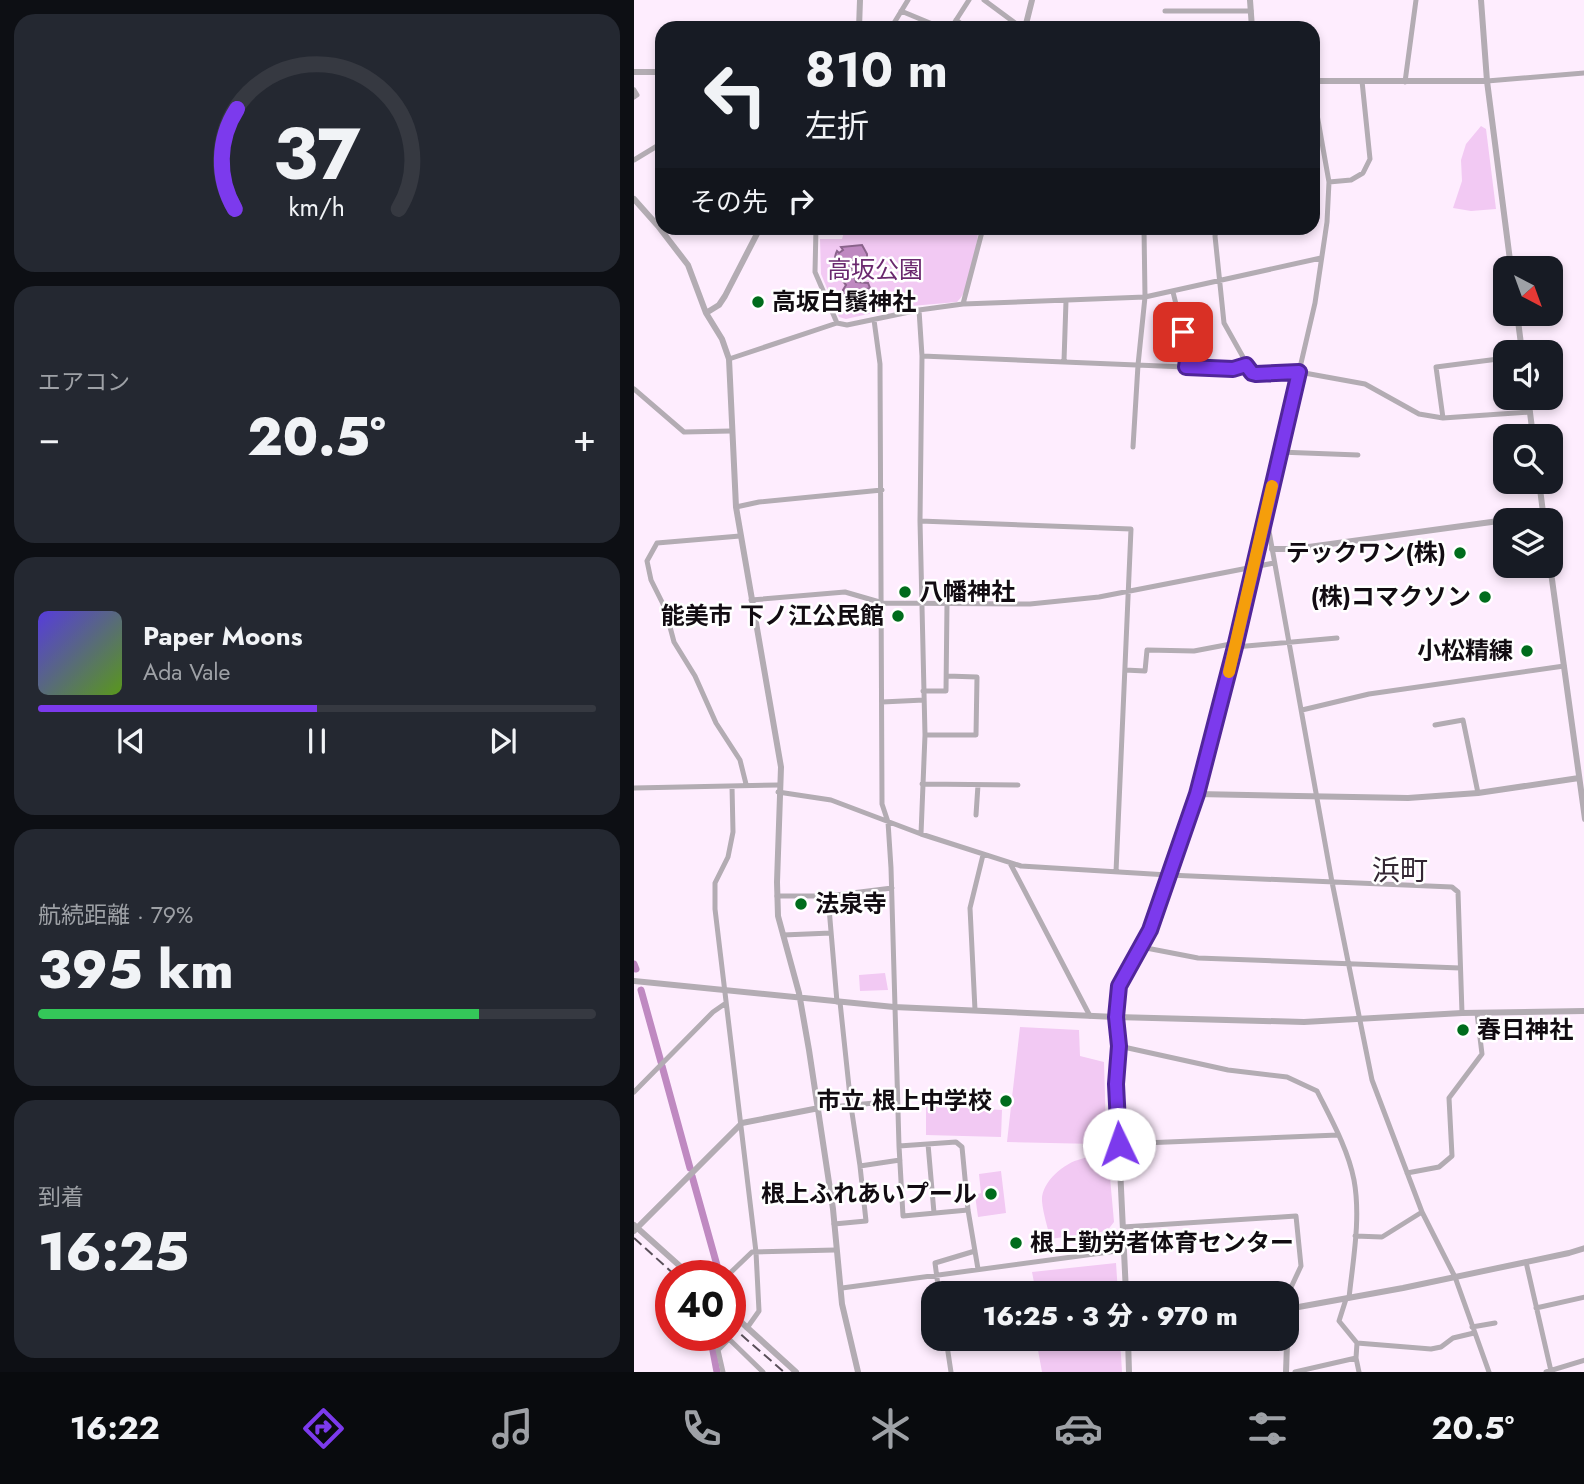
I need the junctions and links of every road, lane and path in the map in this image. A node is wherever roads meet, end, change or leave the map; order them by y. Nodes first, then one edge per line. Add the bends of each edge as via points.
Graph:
1 (860, 0) edge
2 (908, 0) edge
3 (969, 0) edge
4 (984, 0) edge
5 (1032, 0) edge
6 (1250, 0) edge
7 (1416, 0) edge
8 (1481, 0) edge
9 (1165, 10) dead end
10 (901, 11) junction
11 (1251, 11) junction
12 (956, 20) edge
13 (859, 21) edge
14 (895, 21) edge
15 (925, 21) edge
16 (1013, 21) edge
17 (1025, 21) edge
18 (1252, 21) edge
19 (634, 72) edge
20 (655, 72) edge
21 (1584, 73) edge
22 (1320, 80) edge
23 (1362, 81) junction
24 (1487, 81) junction
25 (1405, 82) junction
26 (634, 90) edge
27 (634, 97) edge
28 (1320, 131) edge
29 (655, 147) edge
30 (634, 160) edge
31 (1329, 182) junction
32 (634, 200) edge
33 (655, 219) edge
34 (668, 235) edge
35 (756, 235) edge
36 (817, 235) edge
37 (981, 235) edge
38 (1144, 235) edge
39 (1215, 235) edge
40 (1509, 256) edge
41 (1321, 258) junction
42 (1220, 281) junction
43 (1173, 292) junction
44 (1145, 297) junction
45 (1066, 301) junction
46 (963, 304) junction
47 (919, 310) junction
48 (706, 313) junction
49 (874, 320) junction
50 (837, 323) junction
51 (922, 356) junction
52 (729, 359) junction
53 (1493, 360) edge
54 (1064, 361) junction
55 (1137, 365) junction
56 (1246, 365) junction
57 (1186, 367) junction
58 (1299, 372) junction
59 (634, 390) edge
60 (1530, 412) joint
61 (1443, 418) junction
62 (1532, 424) edge
63 (731, 431) junction
64 (1133, 447) dead end
65 (1279, 452) junction
66 (1358, 455) dead end
67 (882, 490) junction
68 (736, 507) junction
69 (1266, 517) junction
70 (920, 521) junction
71 (1493, 522) edge
72 (740, 536) junction
73 (1272, 549) junction
74 (1274, 563) junction
75 (1254, 567) junction
76 (1552, 578) edge
77 (1129, 591) junction
78 (751, 600) junction
79 (883, 603) junction
80 (923, 603) junction
81 (947, 603) junction
82 (1337, 638) dead end
83 (1289, 643) junction
84 (1236, 645) junction
85 (1564, 666) junction
86 (1125, 670) junction
87 (947, 676) junction
88 (923, 691) junction
89 (923, 700) junction
90 (882, 702) junction
91 (1302, 710) junction
92 (1435, 724) dead end
93 (925, 735) junction
94 (1582, 778) edge
95 (922, 783) junction
96 (746, 784) junction
97 (978, 785) junction
98 (1018, 785) dead end
99 (732, 786) junction
100 (634, 788) edge
101 (779, 789) junction
102 (1478, 793) junction
103 (1197, 794) junction
104 (1317, 797) junction
105 (976, 815) dead end
106 (1584, 819) edge
107 (888, 821) junction
108 (921, 834) junction
109 (983, 855) junction
110 (1010, 863) junction
111 (1116, 872) junction
112 (1168, 875) junction
113 (1332, 882) junction
114 (892, 888) junction
115 (777, 896) junction
116 (828, 896) junction
117 (831, 933) junction
118 (783, 935) junction
119 (1141, 947) junction
120 (1349, 964) junction
121 (1460, 968) junction
122 (634, 981) edge
123 (723, 990) junction
124 (799, 998) junction
125 (839, 1002) junction
126 (726, 1003) junction
127 (894, 1007) junction
128 (975, 1010) junction
129 (1584, 1011) edge
130 (1462, 1013) junction
131 (1477, 1013) junction
132 (1090, 1016) junction
133 (1116, 1017) junction
134 (1359, 1018) junction
135 (1119, 1046) junction
136 (634, 1093) edge
137 (897, 1101) junction
138 (851, 1106) junction
139 (819, 1108) junction
140 (742, 1122) junction
141 (1338, 1135) junction
142 (928, 1144) junction
143 (1119, 1144) junction
144 (899, 1146) junction
145 (900, 1160) junction
146 (860, 1166) junction
147 (1407, 1173) junction
148 (968, 1210) junction
149 (1422, 1212) junction
150 (934, 1213) junction
151 (834, 1224) junction
152 (1123, 1227) junction
153 (635, 1228) edge
154 (1355, 1236) junction
155 (1584, 1248) edge
156 (835, 1250) junction
157 (1124, 1250) junction
158 (975, 1251) junction
159 (756, 1252) junction
160 (672, 1260) edge
161 (744, 1260) edge
162 (1526, 1262) junction
163 (978, 1269) junction
164 (937, 1275) junction
165 (1455, 1277) junction
166 (938, 1281) edge
167 (1125, 1281) edge
168 (1294, 1281) edge
169 (842, 1289) junction
170 (1584, 1297) edge
171 (1347, 1299) junction
172 (1299, 1307) edge
173 (1536, 1308) junction
174 (1495, 1323) dead end
175 (747, 1328) joint
176 (1473, 1330) junction
177 (1357, 1343) junction
178 (948, 1351) edge
179 (1128, 1351) edge
180 (1287, 1351) edge
181 (1356, 1358) junction
182 (1584, 1360) edge
183 (723, 1372) edge
184 (763, 1372) edge
185 (796, 1372) edge
186 (858, 1372) edge
187 (951, 1372) edge
188 (1129, 1372) edge
189 (1286, 1372) edge
190 (1295, 1372) edge
191 (1359, 1372) edge
192 (1489, 1372) edge
193 (1548, 1372) edge

1 - 13 street
2 - 10 street
3 - 12 street
4 - 16 street
5 - 17 street
6 - 11 street
7 - 25 street
8 - 24 street
9 - 11 street
10 - 14 street
10 - 15 street
11 - 18 street
19 - 20 street
21 - 24 street
22 - 23 street
23 - 25 street
23 - 31 street via 1370,159 1363,173 1351,180
24 - 25 street
24 - 40 street
26 - 27 street
28 - 31 street
29 - 30 street
31 - 41 street
32 - 33 street
34 - 48 street via 688,265
35 - 48 street via 725,296
36 - 50 street via 815,272
37 - 46 street
38 - 44 street
39 - 42 street
41 - 42 street
41 - 58 street
42 - 43 street
42 - 56 street via 1224,323
43 - 44 street
43 - 57 street via 1188,353
44 - 45 street
44 - 55 street
45 - 46 street
45 - 54 street
46 - 47 street
47 - 49 street
47 - 51 street
48 - 52 street
49 - 50 street
49 - 67 street via 880,364
50 - 52 street
51 - 54 street
51 - 70 street
52 - 63 street
53 - 61 street via 1436,367
54 - 55 street
55 - 57 street
55 - 64 street
56 - 57 street via 1233,369
56 - 58 street via 1256,374
58 - 61 street via 1365,384 1419,414
58 - 65 street
59 - 63 street via 684,432
60 - 61 street
60 - 62 street
63 - 68 street
65 - 66 street
65 - 69 street
67 - 68 street
67 - 79 street
68 - 72 street
69 - 73 street
69 - 75 street
70 - 77 street via 1131,529
70 - 80 street
71 - 73 street
72 - 78 street
72 - 96 street via 657,543 647,561 674,642 740,760
73 - 74 street
74 - 75 street
74 - 83 street
75 - 77 street
75 - 84 street
76 - 85 street
77 - 81 street via 1030,604
77 - 86 street
78 - 79 street via 845,592
78 - 101 street via 781,767
79 - 80 street
79 - 90 street
80 - 81 street
80 - 88 street
81 - 87 street
82 - 83 street
83 - 84 street
83 - 91 street
84 - 86 street via 1194,651 1147,650 1144,671
84 - 103 street
85 - 91 street via 1369,694
85 - 94 street
86 - 111 street
87 - 88 street via 946,691
87 - 93 street via 977,677 976,735
88 - 89 street
89 - 90 street
89 - 93 street
90 - 107 street via 882,804
91 - 104 street
92 - 102 street via 1463,720
93 - 95 street
94 - 102 street
94 - 106 street
95 - 97 street
95 - 108 street
96 - 99 street
96 - 101 street
97 - 98 street
97 - 105 street
99 - 100 street
99 - 123 street via 733,832 728,857 715,883
101 - 107 street via 831,800
101 - 115 street
102 - 104 street
103 - 104 street
103 - 112 street
104 - 113 street
107 - 108 street
107 - 114 street
108 - 109 street
109 - 110 street
109 - 128 street via 970,908
110 - 111 street
110 - 132 street
111 - 112 street
112 - 113 street
112 - 119 street
113 - 120 street
113 - 121 street via 1452,887 1458,892
114 - 116 street
114 - 127 street
115 - 116 street
115 - 118 street
116 - 117 street
117 - 118 street
117 - 125 street
118 - 124 street
119 - 120 street via 1198,958
119 - 133 street via 1119,986
120 - 121 street
120 - 134 street
121 - 130 street
122 - 123 street
123 - 124 street
123 - 126 street
124 - 125 street
124 - 139 street
125 - 127 street
125 - 138 street
126 - 136 street
126 - 140 street
127 - 128 street
127 - 137 street
128 - 132 street
129 - 131 street
130 - 131 street
130 - 134 street
131 - 147 street via 1482,1054 1449,1098 1452,1156 1439,1167
132 - 133 street
133 - 134 street via 1304,1022
133 - 135 street
134 - 147 street via 1372,1080
135 - 141 street via 1305,1083 1317,1091
135 - 143 street
137 - 138 street
137 - 144 street
138 - 139 street
138 - 146 street
139 - 140 street
139 - 151 street
140 - 153 street
140 - 159 street
141 - 143 street
141 - 154 street via 1357,1200
142 - 144 street
142 - 148 street via 956,1142 962,1147
142 - 150 street
143 - 152 street
144 - 145 street
145 - 146 street
145 - 150 street via 903,1216
146 - 151 street via 866,1221
147 - 149 street
148 - 150 street
148 - 158 street
149 - 154 street via 1382,1237
149 - 165 street
151 - 156 street
152 - 157 street
152 - 168 street via 1296,1216 1301,1266
153 - 160 street
154 - 171 street
155 - 162 street
156 - 159 street
156 - 169 street
157 - 163 street
157 - 167 street
158 - 163 street
158 - 164 street via 935,1263
159 - 161 street
159 - 175 street via 759,1311
162 - 165 street
162 - 173 street
163 - 164 street
164 - 166 street
164 - 169 street
165 - 171 street
165 - 176 street
169 - 186 street
170 - 173 street
171 - 172 street
171 - 177 street via 1339,1321
173 - 193 street
174 - 176 street
175 - 185 street
176 - 177 street via 1431,1349
176 - 192 street
177 - 181 street
178 - 187 street
179 - 188 street
180 - 189 street
181 - 190 street
181 - 191 street
182 - 193 street
183 - 184 street via 718,1350 729,1339

